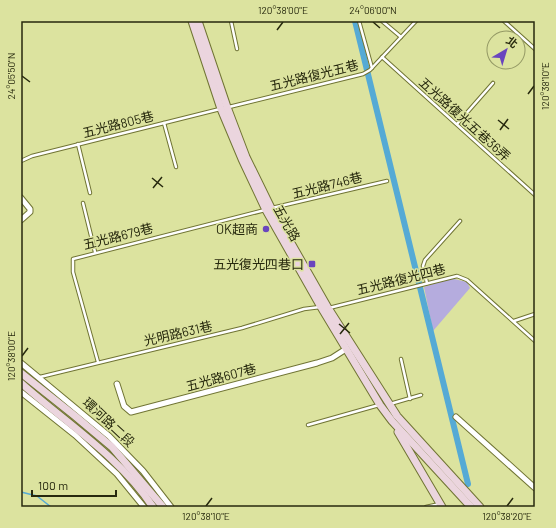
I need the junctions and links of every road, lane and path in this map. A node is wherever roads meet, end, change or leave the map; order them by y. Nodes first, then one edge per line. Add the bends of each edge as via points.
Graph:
1 (192, 21) edge
2 (198, 21) edge
3 (231, 21) edge
4 (359, 21) edge
5 (382, 21) edge
6 (416, 21) edge
7 (504, 21) edge
8 (401, 37) junction
9 (237, 49) dead end
10 (535, 49) edge
11 (382, 57) junction
12 (371, 70) junction
13 (493, 83) dead end
14 (224, 108) junction
15 (164, 123) junction
16 (456, 124) junction
17 (78, 144) junction
18 (21, 161) edge
19 (176, 167) dead end
20 (387, 181) dead end
21 (90, 193) dead end
22 (535, 194) edge
23 (21, 198) edge
24 (83, 203) dead end
25 (269, 209) junction
26 (21, 220) edge
27 (460, 221) dead end
28 (95, 252) junction
29 (427, 283) junction
30 (325, 307) junction
31 (535, 314) edge
32 (513, 321) junction
33 (535, 341) edge
34 (346, 349) junction
35 (401, 359) dead end
36 (98, 362) junction
37 (21, 363) edge
38 (21, 373) edge
39 (39, 377) junction
40 (21, 383) edge
41 (116, 384) dead end
42 (21, 392) edge
43 (421, 395) dead end
44 (410, 399) junction
45 (389, 404) junction
46 (380, 405) junction
47 (456, 417) dead end
48 (395, 418) junction
49 (308, 424) dead end
50 (535, 488) edge
51 (441, 505) edge
52 (144, 507) edge
53 (153, 507) edge
54 (163, 507) edge
55 (171, 507) edge
56 (426, 507) edge
57 (471, 507) edge
58 (480, 507) edge

1 - 14 main road, 五光路
2 - 14 main road, 五光路
3 - 9 lane
4 - 12 lane
5 - 8 lane
6 - 8 lane, 五光路復光五巷
7 - 10 lane
8 - 11 lane, 五光路復光五巷
11 - 12 lane, 五光路復光五巷
11 - 16 lane, 五光路復光五巷36弄
12 - 14 lane, 五光路復光五巷
13 - 16 lane
14 - 15 lane, 五光路805巷
14 - 25 main road, 五光路 via 242,159
15 - 17 lane, 五光路805巷
15 - 19 lane
16 - 22 lane, 五光路復光五巷36弄
17 - 18 lane, 五光路805巷
17 - 21 lane
20 - 25 lane, 五光路746巷
23 - 26 street via 30,209
24 - 28 lane
25 - 28 lane, 五光路679巷
25 - 30 main road, 五光路
27 - 29 lane via 425,260 423,266
28 - 36 lane, 五光路679巷 via 73,259 72,262
29 - 30 lane, 五光路復光四巷
29 - 32 lane, 五光路復光四巷 via 461,277
30 - 34 main road, 五光路
30 - 36 lane, 光明路631巷 via 304,310 242,328
30 - 45 main road, 五光路
31 - 32 lane
32 - 33 lane, 五光路復光四巷
34 - 41 street, 五光路607巷 via 332,358 317,363 131,412 124,406
34 - 46 main road, 五光路
35 - 44 lane
36 - 39 lane, 光明路631巷
37 - 39 street, 環河路二段
38 - 54 main road, 環河路二段 via 112,447
39 - 55 street, 環河路二段 via 109,436 143,471
40 - 53 main road, 環河路二段 via 102,450
42 - 52 street via 117,474
43 - 44 lane
44 - 45 lane
45 - 46 lane
45 - 48 main road, 五光路
46 - 48 main road, 五光路
46 - 49 lane
47 - 50 street
48 - 51 main road, 五光路
48 - 57 main road, 五光路
48 - 58 main road, 五光路
51 - 56 lane

